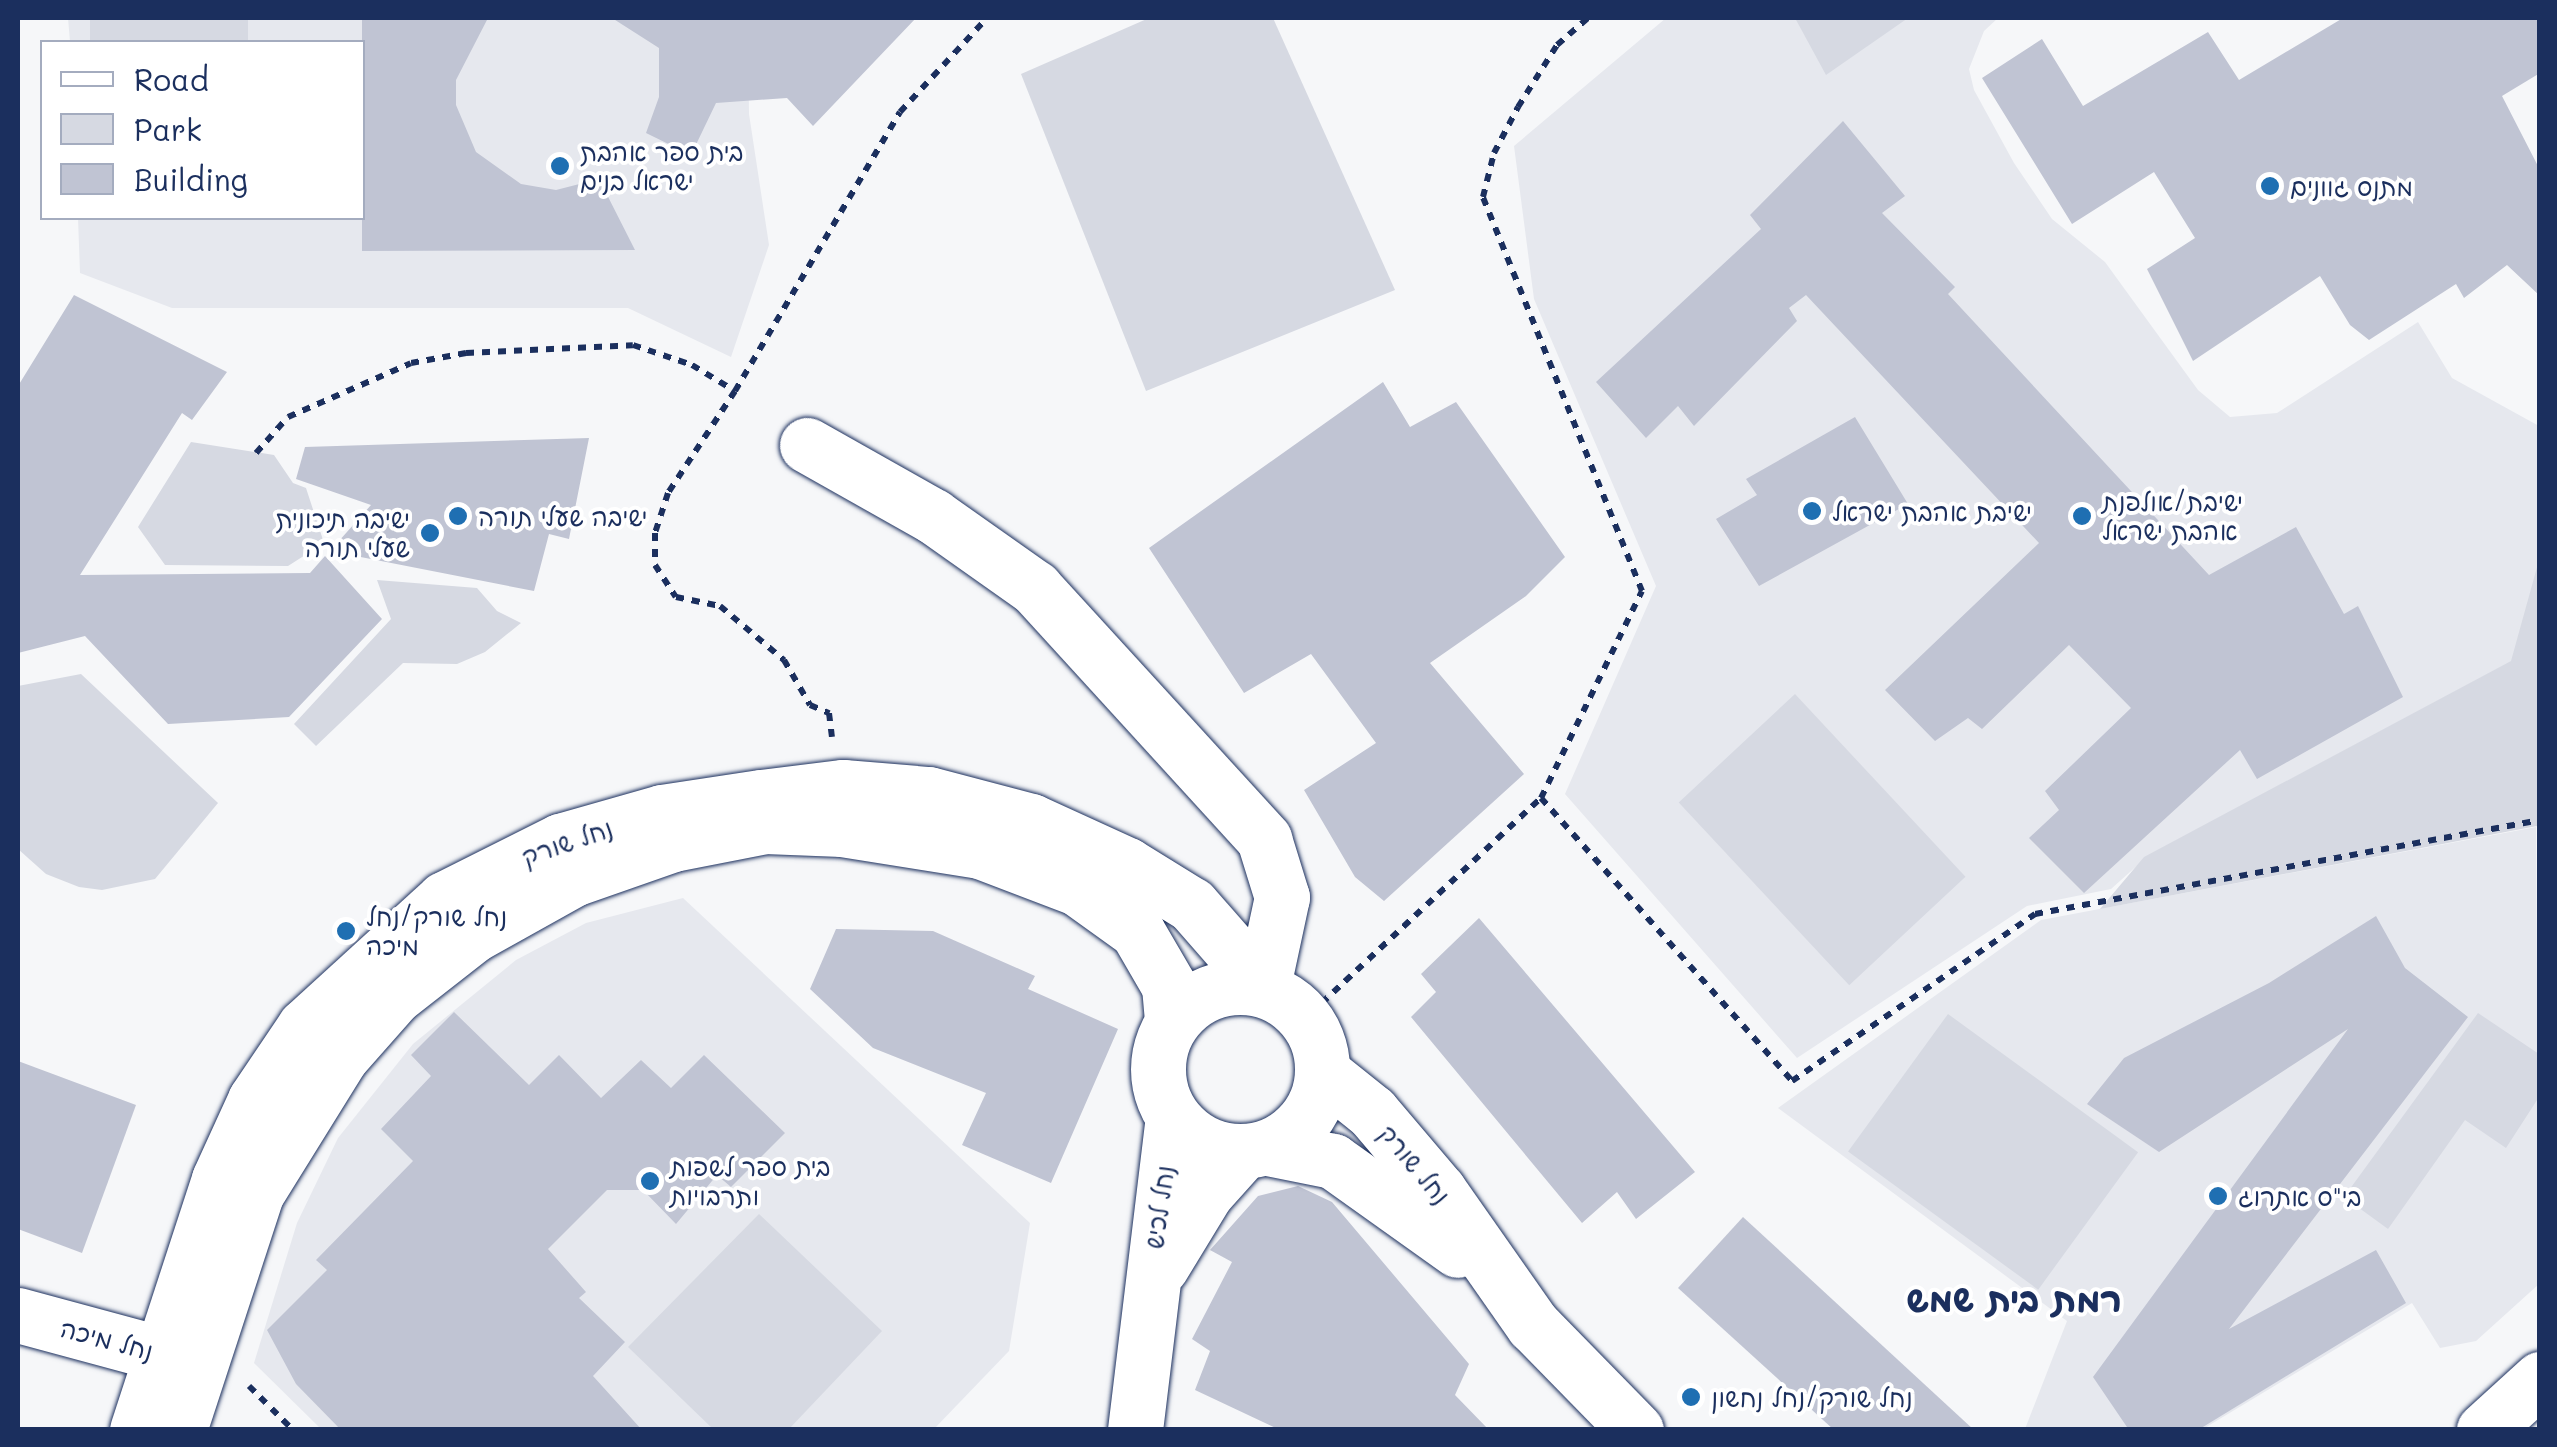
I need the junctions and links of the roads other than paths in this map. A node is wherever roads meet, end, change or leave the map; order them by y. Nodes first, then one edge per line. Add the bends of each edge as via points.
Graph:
1 (807, 445) dead end
2 (1284, 1002) junction
3 (1172, 1021) junction
4 (1322, 1072) junction
5 (1173, 1118) junction
6 (1254, 1150) junction
7 (1490, 1270) junction
8 (1146, 1297) junction
9 (18, 1315) edge
10 (197, 1363) junction
11 (2540, 1379) edge
12 (137, 1430) edge
13 (179, 1430) edge
14 (1135, 1430) edge
15 (1636, 1430) edge
16 (2484, 1430) edge

1 - 2 street via 933,516 1035,588 1264,840 1282,896
2 - 3 street via 1218,990
2 - 4 street
2 - 10 street, נחל שורק via 1192,905 1031,821 928,794 836,788 662,812 594,831 502,866 444,900 305,1026 255,1100 218,1178
3 - 5 street via 1158,1063
3 - 10 street, נחל שורק via 1170,986 1136,931 1078,888 980,852 842,829 765,826 674,844 525,901 395,996 341,1057 273,1157
4 - 6 street via 1304,1121
4 - 7 street, נחל שורק via 1372,1112 1439,1191
5 - 6 street via 1207,1146
5 - 8 street, נחל לכיש
6 - 7 street, נחל שורק via 1332,1161
6 - 8 street, נחל לכיש via 1177,1236
7 - 15 street, נחל שורק via 1533,1325
8 - 14 street, נחל לכיש
9 - 10 street, נחל מיכה
10 - 12 street, נחל שורק
10 - 13 street, נחל שורק
11 - 16 street

